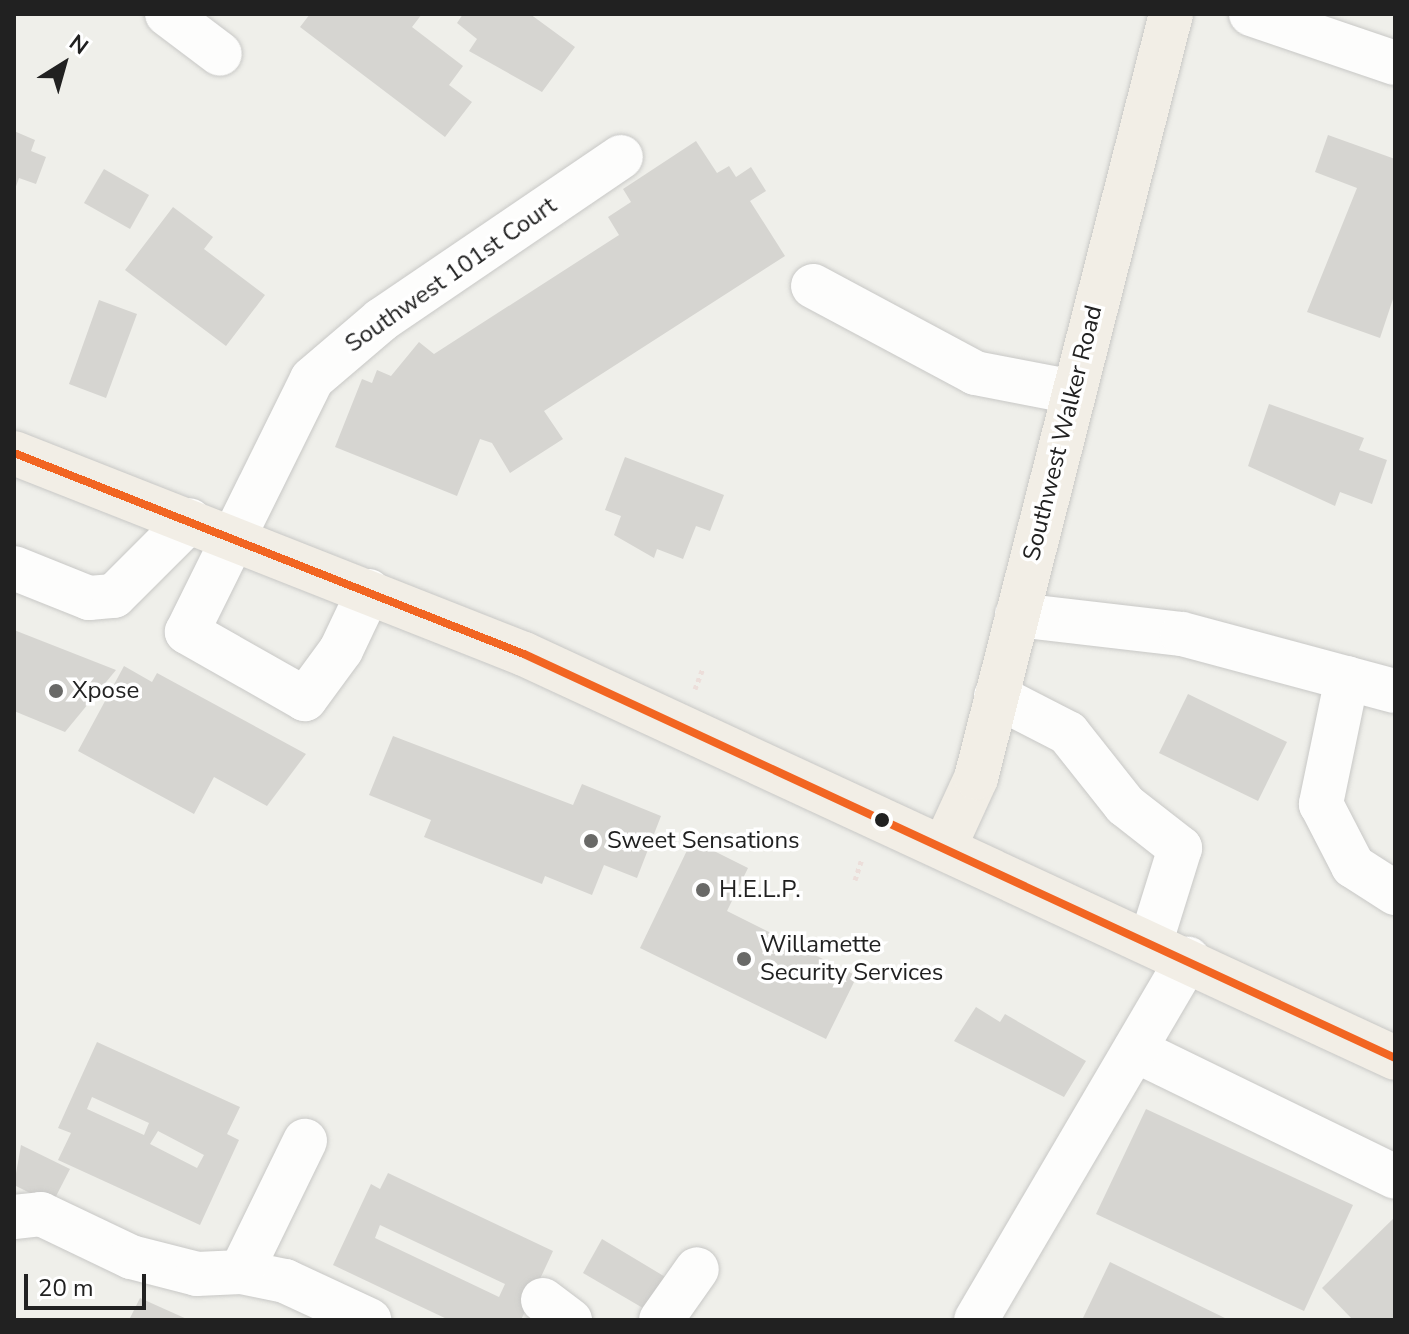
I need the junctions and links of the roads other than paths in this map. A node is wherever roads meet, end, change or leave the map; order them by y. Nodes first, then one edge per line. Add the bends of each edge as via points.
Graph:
1 (167, 14) edge
2 (1171, 14) edge
3 (1251, 14) edge
4 (220, 54) dead end
5 (1395, 63) edge
6 (621, 157) dead end
7 (813, 286) dead end
8 (1074, 392) junction
9 (14, 453) edge
10 (190, 520) junction
11 (237, 538) junction
12 (14, 568) edge
13 (369, 591) junction
14 (1017, 615) junction
15 (1347, 678) junction
16 (1395, 691) edge
17 (996, 696) junction
18 (944, 848) junction
19 (1395, 893) edge
20 (1170, 950) junction
21 (1135, 1050) junction
22 (1395, 1058) edge
23 (305, 1141) dead end
24 (1395, 1177) edge
25 (14, 1217) edge
26 (697, 1269) dead end
27 (241, 1272) junction
28 (369, 1320) edge
29 (661, 1320) edge
30 (976, 1320) edge

1 - 4 street
2 - 8 main road, Southwest Walker Road
3 - 5 street
6 - 11 street, Southwest 101st Court via 335,356 290,416
7 - 8 street via 975,373
8 - 14 main road, Southwest Walker Road
9 - 10 main road
10 - 11 main road
10 - 12 street via 114,596 89,598
11 - 13 main road
11 - 13 street, Southwest 101st Court via 187,632 305,699 341,650
13 - 18 main road via 524,654
14 - 15 street via 1182,634
14 - 17 main road, Southwest Walker Road
15 - 16 street
15 - 19 street via 1321,804 1353,866
17 - 18 main road, Southwest Walker Road via 976,778
17 - 20 street via 1068,733 1125,805 1180,848
18 - 20 main road
20 - 21 street
20 - 22 main road
21 - 24 street
21 - 30 street
23 - 27 street
25 - 27 street via 41,1214 131,1257 197,1274
26 - 29 street
27 - 28 street via 285,1281

